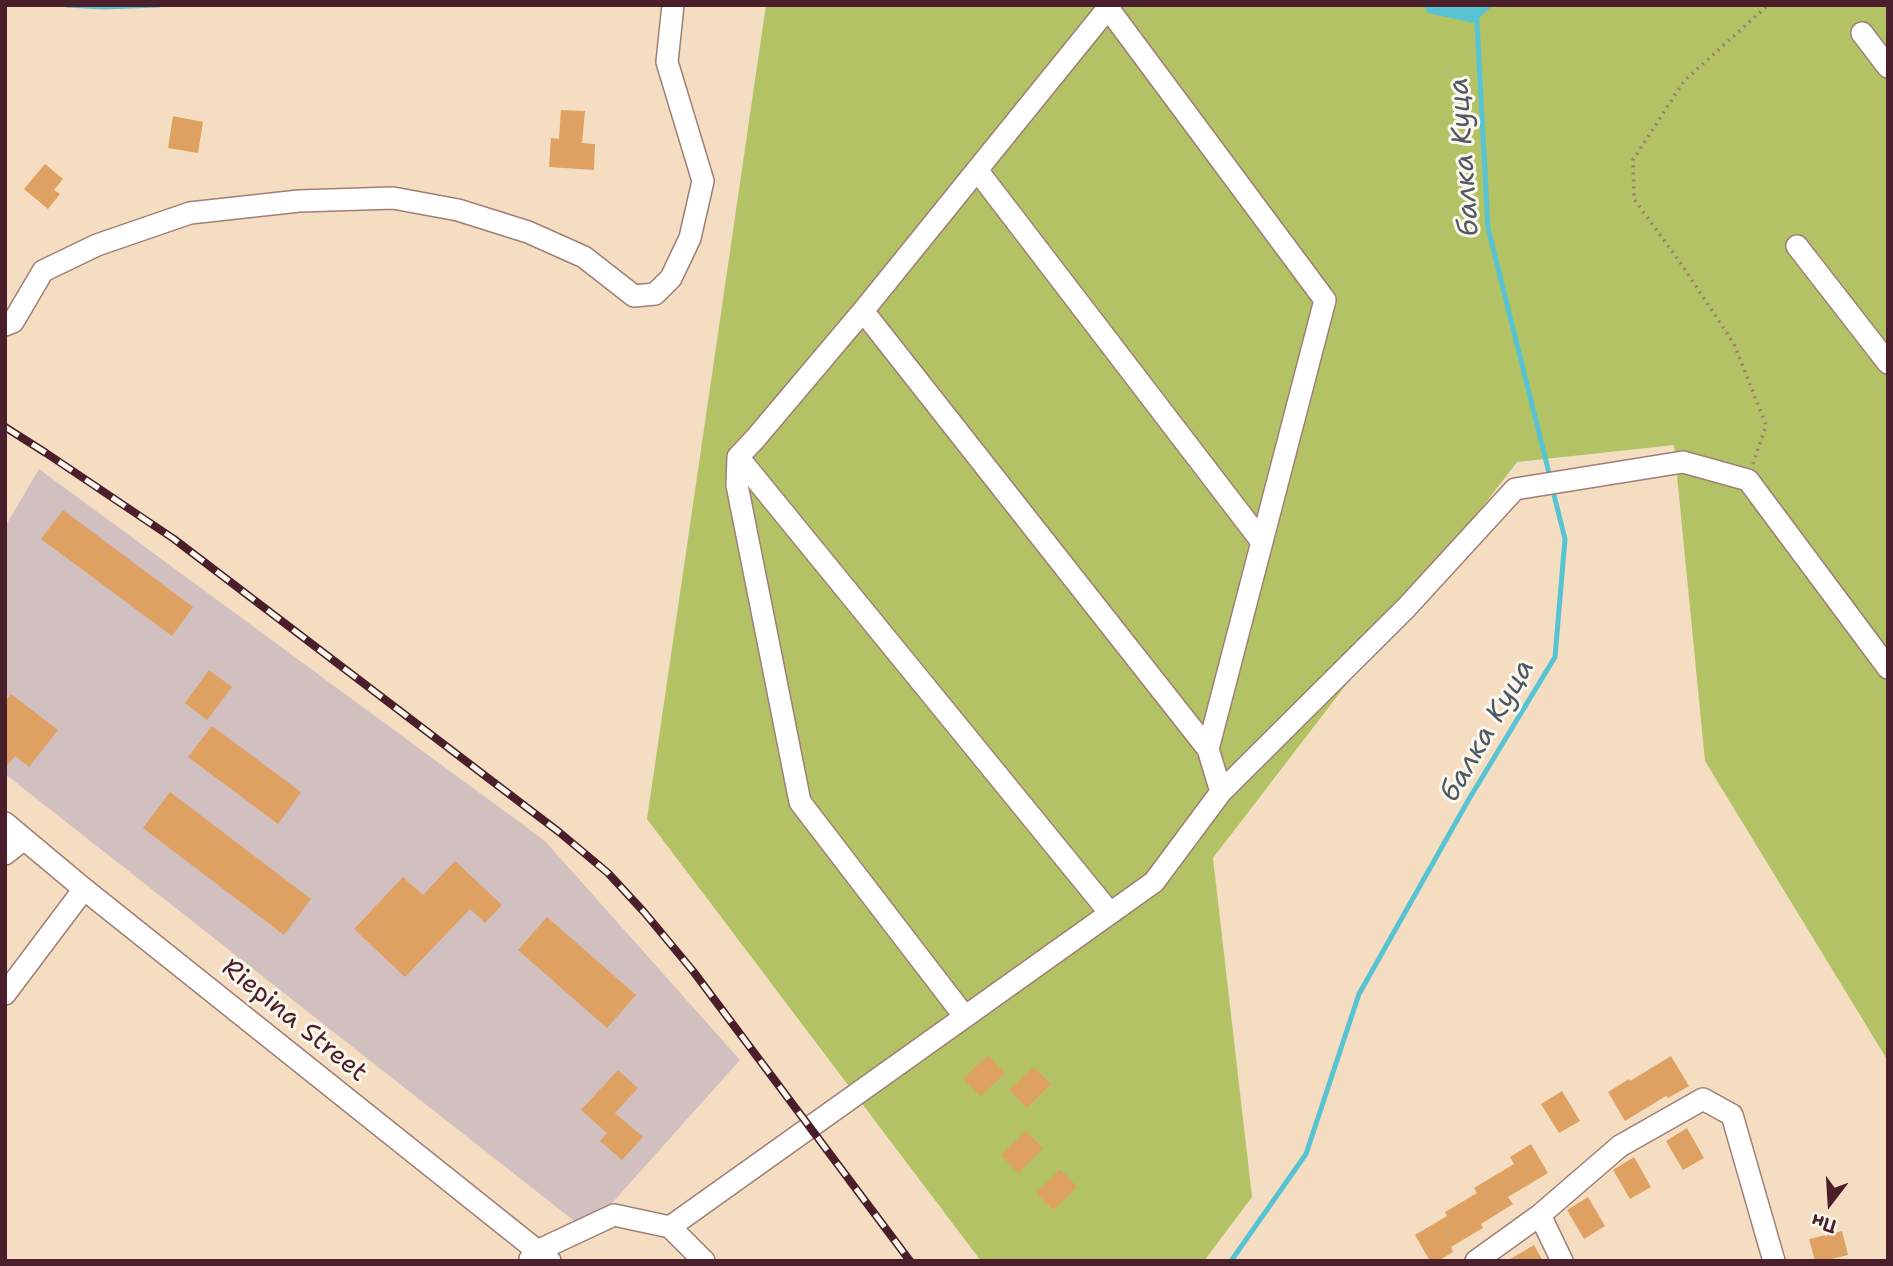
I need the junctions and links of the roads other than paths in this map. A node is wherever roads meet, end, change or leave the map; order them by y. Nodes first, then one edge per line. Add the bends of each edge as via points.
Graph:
1 (673, 5) edge
2 (1863, 33) dead end
3 (1888, 67) edge
4 (977, 170) junction
5 (1797, 246) dead end
6 (863, 311) junction
7 (5, 325) edge
8 (1888, 363) edge
9 (738, 457) junction
10 (1262, 542) junction
11 (1880, 641) edge
12 (1888, 668) edge
13 (1208, 749) junction
14 (1221, 792) junction
15 (5, 823) edge
16 (24, 839) junction
17 (5, 854) edge
18 (83, 889) junction
19 (1110, 913) junction
20 (5, 995) edge
21 (965, 1017) junction
22 (1540, 1215) junction
23 (670, 1227) junction
24 (539, 1257) edge
25 (704, 1261) edge
26 (1476, 1261) edge
27 (1562, 1261) edge
28 (1774, 1261) edge

1 - 7 street via 667,62 703,181 691,238 671,278 655,294 634,296 584,257 528,232 458,210 393,198 299,201 190,213 97,245 43,271 13,322
2 - 3 street
4 - 6 street
4 - 10 street
4 - 10 street via 1108,8 1325,300
5 - 8 street
6 - 9 street
6 - 13 street
9 - 19 street
9 - 21 street via 737,485 800,802
10 - 13 street
11 - 12 street
11 - 14 street via 1748,480 1683,461 1515,489 1406,608
13 - 14 street
14 - 19 street via 1154,882
15 - 16 street, Riepina Street
16 - 17 street
16 - 18 street, Riepina Street
18 - 20 street
18 - 24 street, Riepina Street
19 - 21 street
21 - 23 street
22 - 26 street
22 - 27 street
22 - 28 street via 1620,1146 1703,1099 1732,1115
23 - 24 street via 614,1215
23 - 25 street

